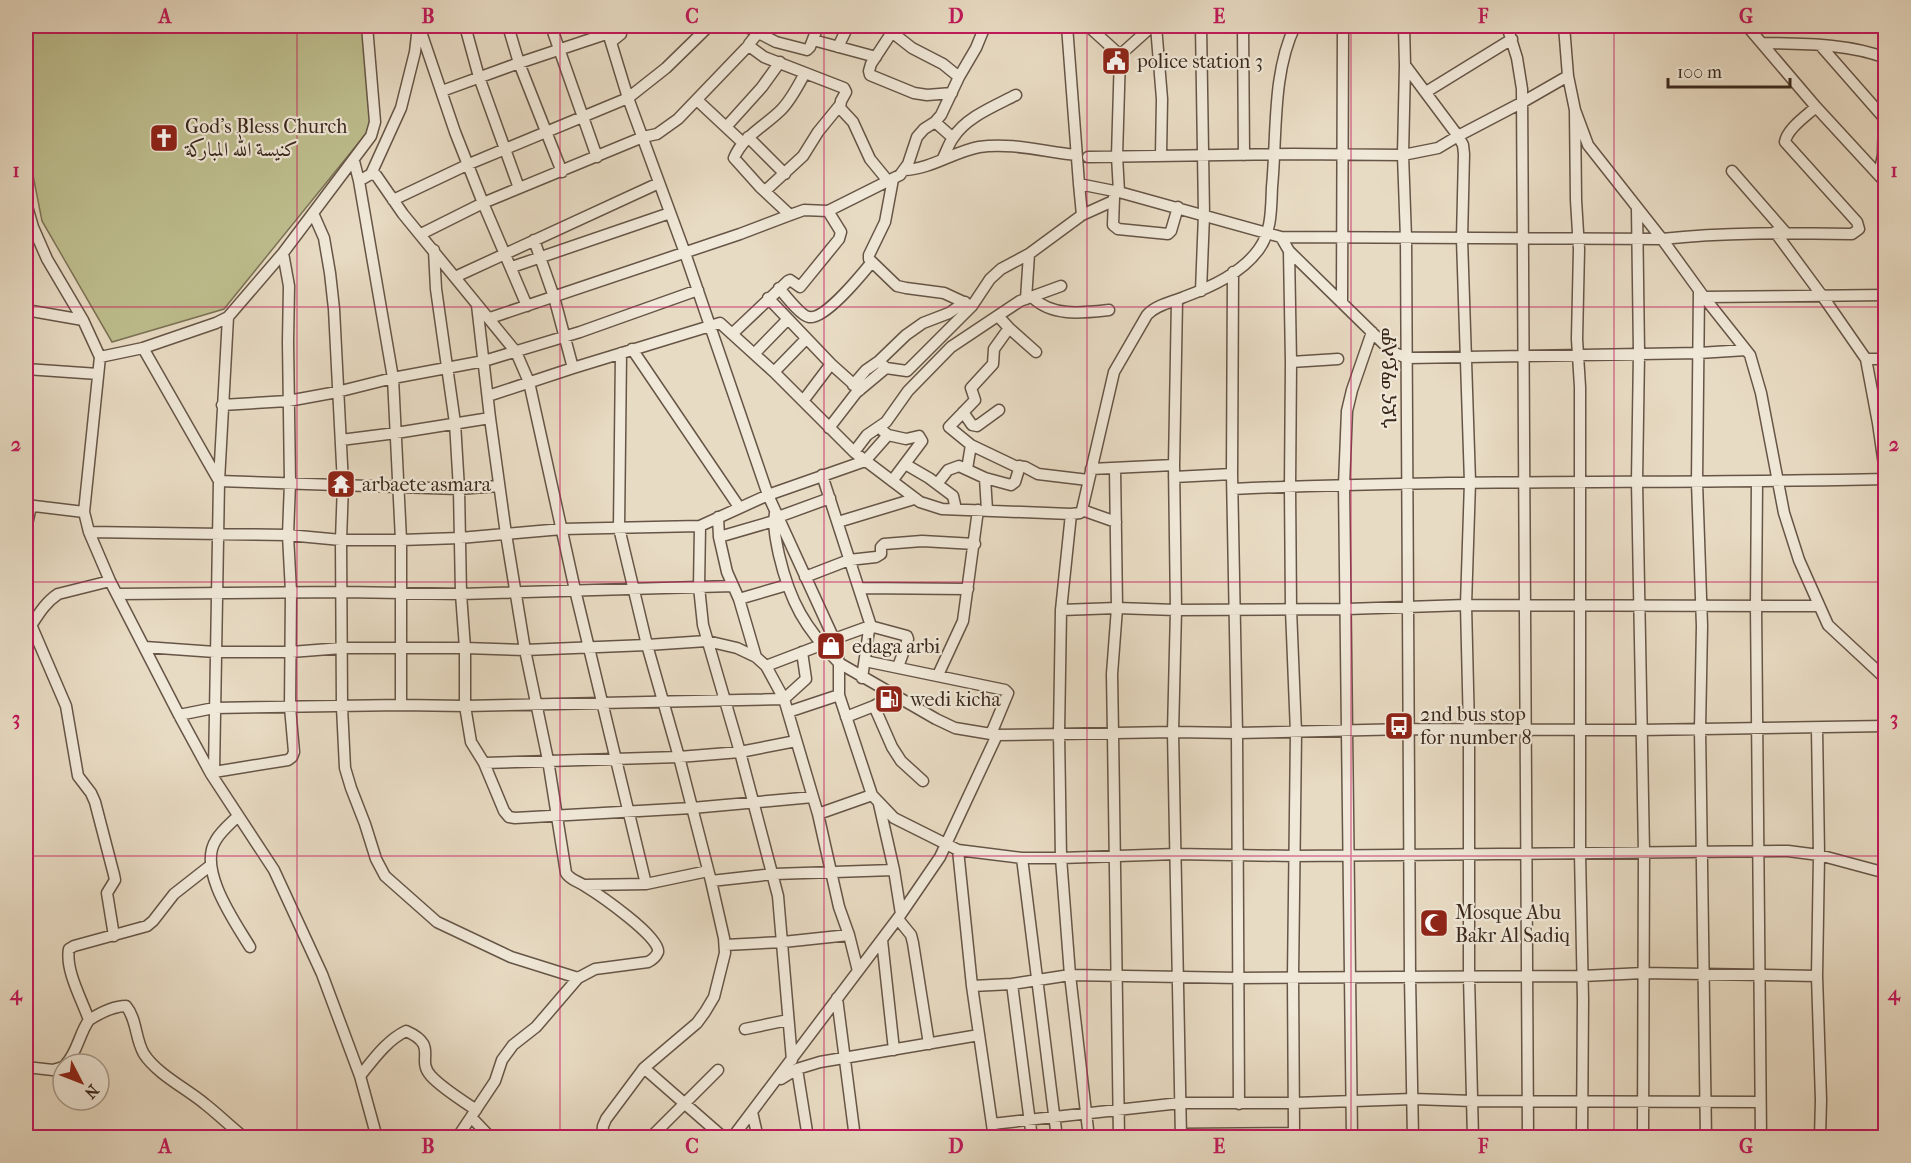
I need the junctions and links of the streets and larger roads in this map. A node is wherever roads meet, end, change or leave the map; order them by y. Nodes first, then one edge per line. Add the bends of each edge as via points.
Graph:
1 (368, 26) edge
2 (419, 26) edge
3 (465, 26) edge
4 (508, 26) edge
5 (551, 26) edge
6 (621, 26) edge
7 (709, 26) edge
8 (745, 26) edge
9 (818, 26) edge
10 (848, 26) edge
11 (987, 26) edge
12 (1067, 26) edge
13 (1090, 26) edge
14 (1156, 26) edge
15 (1201, 26) edge
16 (1243, 26) edge
17 (1295, 26) edge
18 (1343, 26) edge
19 (1404, 26) edge
20 (1507, 26) edge
21 (1564, 26) edge
22 (1746, 26) edge
23 (891, 28) edge
24 (758, 33) junction
25 (609, 34) edge
26 (1512, 39) junction
27 (813, 40) junction
28 (1762, 43) junction
29 (749, 45) junction
30 (1820, 45) junction
31 (837, 47) junction
32 (560, 49) junction
33 (1120, 55) junction
34 (876, 57) junction
35 (1886, 58) edge
36 (780, 62) junction
37 (519, 63) junction
38 (1405, 65) junction
39 (805, 73) junction
40 (1568, 76) junction
41 (479, 77) junction
42 (959, 77) junction
43 (442, 91) junction
44 (1426, 92) junction
45 (952, 93) junction
46 (1016, 95) dead end
47 (628, 99) junction
48 (697, 100) junction
49 (1521, 103) junction
50 (840, 105) junction
51 (1816, 107) junction
52 (1575, 110) junction
53 (584, 117) junction
54 (935, 122) junction
55 (726, 127) junction
56 (546, 132) junction
57 (1458, 136) junction
58 (643, 137) junction
59 (953, 138) junction
60 (745, 140) junction
61 (505, 149) junction
62 (1343, 154) junction
63 (1076, 155) junction
64 (1161, 155) junction
65 (1244, 155) junction
66 (1275, 155) junction
67 (1403, 155) junction
68 (1118, 156) junction
69 (1203, 156) junction
70 (597, 157) junction
71 (1088, 157) dead end
72 (942, 160) junction
73 (354, 161) junction
74 (469, 164) junction
75 (904, 170) junction
76 (1732, 171) dead end
77 (562, 172) junction
78 (370, 174) junction
79 (785, 174) junction
80 (1882, 179) edge
81 (890, 180) junction
82 (359, 181) junction
83 (659, 183) junction
84 (1079, 184) junction
85 (519, 188) junction
86 (765, 191) junction
87 (1115, 195) junction
88 (393, 200) junction
89 (26, 203) edge
90 (483, 203) junction
91 (1178, 207) junction
92 (1637, 208) junction
93 (828, 211) junction
94 (314, 213) junction
95 (670, 213) junction
96 (790, 215) junction
97 (1082, 215) junction
98 (1204, 215) junction
99 (1781, 232) junction
100 (1268, 233) junction
101 (421, 234) junction
102 (28, 235) edge
103 (1281, 237) junction
104 (1344, 238) junction
105 (1406, 238) junction
106 (1521, 238) junction
107 (1462, 239) junction
108 (1578, 239) junction
109 (1637, 239) junction
110 (1662, 239) junction
111 (534, 240) junction
112 (434, 250) junction
113 (1289, 251) junction
114 (283, 253) junction
115 (506, 253) junction
116 (685, 253) junction
117 (1029, 254) junction
118 (541, 258) junction
119 (872, 263) junction
120 (512, 267) junction
121 (1233, 272) junction
122 (455, 277) junction
123 (1060, 286) dead end
124 (779, 288) junction
125 (698, 290) junction
126 (1201, 291) junction
127 (1702, 294) junction
128 (1886, 295) edge
129 (554, 297) junction
130 (1823, 297) junction
131 (768, 298) junction
132 (1029, 298) junction
133 (1177, 300) junction
134 (1342, 301) junction
135 (969, 304) junction
136 (477, 305) junction
137 (527, 306) junction
138 (797, 308) junction
139 (26, 310) edge
140 (1109, 310) dead end
141 (998, 316) junction
142 (228, 317) junction
143 (490, 318) junction
144 (787, 318) junction
145 (83, 320) junction
146 (710, 326) junction
147 (1009, 328) junction
148 (1372, 332) junction
149 (732, 334) junction
150 (564, 337) junction
151 (941, 337) junction
152 (806, 339) junction
153 (951, 347) junction
154 (143, 348) junction
155 (1746, 350) junction
156 (626, 351) junction
157 (516, 352) junction
158 (1036, 352) dead end
159 (1639, 353) junction
160 (1699, 353) junction
161 (754, 354) junction
162 (1578, 354) junction
163 (100, 357) junction
164 (1522, 357) junction
165 (1407, 358) junction
166 (1466, 358) junction
167 (1338, 359) dead end
168 (1866, 359) junction
169 (1886, 359) edge
170 (484, 361) junction
171 (1292, 362) junction
172 (831, 364) junction
173 (883, 365) junction
174 (573, 368) junction
175 (26, 369) edge
176 (447, 369) junction
177 (774, 372) junction
178 (98, 374) junction
179 (393, 378) junction
180 (529, 382) junction
181 (856, 387) junction
182 (337, 392) junction
183 (488, 396) junction
184 (288, 401) junction
185 (803, 402) junction
186 (222, 405) junction
187 (999, 410) dead end
188 (963, 412) junction
189 (490, 418) junction
190 (455, 423) junction
191 (1882, 423) edge
192 (829, 428) junction
193 (879, 428) junction
194 (396, 434) junction
195 (888, 435) junction
196 (341, 440) junction
197 (971, 446) junction
198 (854, 452) junction
199 (865, 461) junction
200 (905, 464) junction
201 (1174, 465) junction
202 (1020, 466) junction
203 (1115, 468) junction
204 (967, 469) junction
205 (1089, 474) junction
206 (1232, 474) junction
207 (822, 475) junction
208 (1174, 477) junction
209 (985, 478) junction
210 (219, 480) junction
211 (892, 481) junction
212 (1637, 481) junction
213 (1524, 482) junction
214 (1580, 482) junction
215 (1697, 482) junction
216 (1757, 482) junction
217 (1779, 482) junction
218 (290, 483) junction
219 (1470, 483) junction
220 (343, 484) junction
221 (937, 484) junction
222 (1407, 484) junction
223 (1344, 485) junction
224 (499, 486) junction
225 (398, 487) junction
226 (1290, 487) junction
227 (459, 489) junction
228 (1233, 489) junction
229 (768, 495) junction
230 (830, 498) junction
231 (914, 499) junction
232 (28, 506) edge
233 (739, 507) junction
234 (956, 509) junction
235 (983, 510) junction
236 (1082, 510) junction
237 (84, 512) junction
238 (1071, 514) junction
239 (776, 516) junction
240 (718, 517) junction
241 (838, 522) junction
242 (1116, 522) junction
243 (700, 526) junction
244 (619, 528) junction
245 (26, 529) edge
246 (562, 529) junction
247 (89, 532) junction
248 (218, 533) junction
249 (506, 534) junction
250 (288, 535) junction
251 (719, 537) junction
252 (460, 538) junction
253 (341, 540) junction
254 (401, 540) junction
255 (975, 544) junction
256 (849, 560) junction
257 (805, 578) junction
258 (110, 581) junction
259 (787, 585) junction
260 (733, 586) junction
261 (699, 587) junction
262 (859, 588) junction
263 (968, 589) junction
264 (576, 590) junction
265 (632, 590) junction
266 (291, 592) junction
267 (343, 592) junction
268 (517, 593) junction
269 (117, 594) junction
270 (218, 594) junction
271 (402, 594) junction
272 (461, 594) junction
273 (739, 599) junction
274 (1466, 605) junction
275 (1639, 605) junction
276 (1702, 605) junction
277 (1756, 605) junction
278 (1408, 606) junction
279 (1524, 606) junction
280 (1579, 606) junction
281 (1819, 606) junction
282 (1117, 608) junction
283 (1291, 609) junction
284 (1347, 609) junction
285 (1061, 610) junction
286 (1176, 610) junction
287 (1234, 610) junction
288 (26, 614) edge
289 (870, 626) junction
290 (28, 629) edge
291 (834, 639) junction
292 (707, 641) junction
293 (647, 645) junction
294 (821, 645) junction
295 (146, 647) junction
296 (342, 648) junction
297 (465, 648) junction
298 (589, 648) junction
299 (401, 649) junction
300 (525, 650) junction
301 (215, 652) junction
302 (291, 652) junction
303 (802, 652) junction
304 (756, 657) junction
305 (865, 661) junction
306 (839, 663) junction
307 (766, 666) junction
308 (898, 667) junction
309 (938, 675) junction
310 (862, 678) junction
311 (1886, 679) edge
312 (840, 694) junction
313 (893, 695) junction
314 (724, 699) junction
315 (784, 699) junction
316 (663, 701) junction
317 (603, 703) junction
318 (535, 704) junction
319 (401, 705) junction
320 (465, 706) junction
321 (873, 706) junction
322 (290, 707) junction
323 (342, 707) junction
324 (214, 708) junction
325 (788, 712) junction
326 (179, 715) junction
327 (846, 717) junction
328 (1886, 726) edge
329 (1757, 728) junction
330 (1818, 728) junction
331 (1408, 729) junction
332 (1469, 729) junction
333 (1527, 729) junction
334 (1580, 729) junction
335 (1700, 729) junction
336 (1641, 730) junction
337 (1348, 731) junction
338 (1173, 732) junction
339 (1059, 733) junction
340 (1237, 733) junction
341 (1296, 733) junction
342 (1113, 734) junction
343 (994, 735) junction
344 (796, 741) junction
345 (740, 752) junction
346 (679, 757) junction
347 (616, 759) junction
348 (548, 760) junction
349 (484, 763) junction
350 (213, 773) junction
351 (923, 781) dead end
352 (813, 797) junction
353 (876, 800) junction
354 (754, 803) junction
355 (692, 808) junction
356 (628, 812) junction
357 (818, 814) junction
358 (557, 815) junction
359 (238, 816) junction
360 (946, 845) junction
361 (958, 850) junction
362 (1644, 852) junction
363 (1702, 852) junction
364 (1758, 852) junction
365 (1468, 853) junction
366 (1580, 853) junction
367 (1176, 854) junction
368 (1410, 854) junction
369 (1525, 854) junction
370 (1237, 855) junction
371 (1348, 855) junction
372 (1819, 855) junction
373 (1115, 856) junction
374 (1294, 856) junction
375 (1022, 858) junction
376 (1061, 858) junction
377 (211, 865) junction
378 (894, 870) junction
379 (830, 871) junction
380 (1886, 873) edge
381 (774, 874) junction
382 (710, 876) junction
383 (646, 884) junction
384 (584, 885) junction
385 (900, 916) junction
386 (849, 935) junction
387 (114, 936) junction
388 (882, 940) junction
389 (783, 942) junction
390 (725, 945) junction
391 (250, 947) dead end
392 (858, 971) junction
393 (1643, 973) junction
394 (1703, 974) junction
395 (1070, 975) junction
396 (1118, 975) junction
397 (1760, 975) junction
398 (1178, 976) junction
399 (1469, 976) junction
400 (1527, 976) junction
401 (1583, 976) junction
402 (1816, 976) junction
403 (1293, 977) junction
404 (1350, 977) junction
405 (1410, 977) junction
406 (578, 978) junction
407 (1239, 978) junction
408 (1037, 979) junction
409 (1011, 984) junction
410 (972, 986) junction
411 (837, 998) junction
412 (89, 1020) junction
413 (788, 1020) junction
414 (745, 1029) dead end
415 (979, 1035) junction
416 (929, 1044) junction
417 (894, 1050) junction
418 (75, 1052) edge
419 (844, 1058) junction
420 (795, 1064) junction
421 (26, 1067) edge
422 (644, 1068) junction
423 (51, 1070) edge
424 (718, 1070) dead end
425 (360, 1076) junction
426 (1413, 1099) junction
427 (1352, 1100) junction
428 (1473, 1101) junction
429 (1527, 1101) junction
430 (1582, 1101) junction
431 (1643, 1101) junction
432 (1706, 1102) junction
433 (1760, 1102) junction
434 (683, 1103) junction
435 (1180, 1103) junction
436 (1295, 1103) junction
437 (1239, 1104) junction
438 (1118, 1109) junction
439 (752, 1112) junction
440 (1086, 1112) junction
441 (474, 1114) junction
442 (1054, 1118) junction
443 (1030, 1121) junction
444 (992, 1124) junction
445 (1181, 1136) edge
446 (245, 1137) edge
447 (377, 1137) edge
448 (457, 1137) edge
449 (491, 1137) edge
450 (602, 1137) edge
451 (650, 1137) edge
452 (724, 1137) edge
453 (732, 1137) edge
454 (758, 1137) edge
455 (808, 1137) edge
456 (855, 1137) edge
457 (994, 1137) edge
458 (1032, 1137) edge
459 (1057, 1137) edge
460 (1089, 1137) edge
461 (1119, 1137) edge
462 (1352, 1137) edge
463 (1413, 1137) edge
464 (1473, 1137) edge
465 (1528, 1137) edge
466 (1582, 1137) edge
467 (1643, 1137) edge
468 (1706, 1137) edge
469 (1761, 1137) edge
470 (1820, 1137) edge

1 - 73 street via 375,129
2 - 43 street
2 - 78 street via 401,108
3 - 41 street
4 - 37 street
5 - 32 street
6 - 25 street via 621,34
7 - 47 street
8 - 24 street
9 - 27 street
10 - 31 street
11 - 42 street
12 - 63 street
13 - 33 street
14 - 33 street
14 - 64 street via 1162,99
15 - 69 street
16 - 65 street
17 - 66 street via 1280,75
18 - 62 street
19 - 38 street, ጎደና ማይላም
20 - 26 street
21 - 40 street
22 - 28 street
23 - 34 street
23 - 42 street via 912,48
24 - 27 street via 807,50
24 - 29 street
25 - 32 street
25 - 47 street
26 - 44 street
26 - 49 street
27 - 31 street
28 - 30 street
28 - 51 street
29 - 36 street via 764,57
29 - 48 street
30 - 35 street via 1868,51
30 - 80 street via 1884,118
31 - 34 street
32 - 37 street
32 - 53 street
33 - 68 street
34 - 45 street via 869,71 874,77 914,93
36 - 39 street
36 - 55 street
37 - 41 street
37 - 56 street
38 - 44 street
38 - 67 street, ጎደና ማይላም
39 - 50 street via 843,86 846,92
39 - 60 street via 784,108
40 - 49 street
40 - 52 street
41 - 43 street
41 - 61 street
42 - 45 street
43 - 74 street
44 - 57 street
45 - 54 street
46 - 59 street via 976,117
47 - 53 street
47 - 58 street
48 - 55 street
48 - 58 street via 666,128
49 - 57 street
49 - 106 street
50 - 79 street
50 - 81 street via 853,122 870,159
51 - 80 street
51 - 99 street via 1785,142 1857,222 1858,229 1852,234
52 - 92 street via 1588,145
52 - 108 street
53 - 56 street
53 - 70 street
54 - 59 street
54 - 75 street via 917,137
55 - 60 street
56 - 61 street
56 - 77 street
57 - 67 street via 1438,148
57 - 107 street via 1464,154
58 - 70 street
58 - 83 street
59 - 72 street
60 - 79 street
60 - 86 street via 735,154 735,162
61 - 74 street
61 - 85 street
62 - 66 street
62 - 67 street
62 - 104 street
63 - 72 street via 991,146
63 - 84 street
64 - 68 street
64 - 69 street
65 - 66 street
65 - 69 street
66 - 100 street
67 - 105 street, ጎደና ማይላም
68 - 71 street
68 - 87 street
69 - 98 street
70 - 77 street
72 - 75 street via 917,170
73 - 82 street
73 - 94 street
74 - 88 street
74 - 90 street
75 - 81 street
76 - 99 street
77 - 85 street
78 - 82 street
78 - 88 street via 376,175
79 - 86 street
81 - 93 street
81 - 119 street via 885,222 869,255
82 - 179 street
83 - 95 street
83 - 111 street
84 - 87 street
84 - 97 street
85 - 90 street
86 - 96 street
87 - 91 street
87 - 91 street via 1115,228 1170,232
87 - 97 street
88 - 101 street
89 - 102 street
90 - 101 street
90 - 115 street
91 - 98 street
92 - 109 street
92 - 110 street
93 - 96 street via 804,210
93 - 124 street via 841,236 800,287 790,280
94 - 114 street
94 - 182 street via 322,229 330,273
95 - 116 street
95 - 118 street
96 - 116 street
97 - 117 street
98 - 100 street
98 - 126 street
99 - 110 street
99 - 130 street
100 - 103 street
100 - 121 street via 1255,254
101 - 112 street
102 - 145 street
103 - 104 street
103 - 113 street
104 - 105 street
104 - 134 street
105 - 107 street
105 - 165 street, ጎደና ማይላም
106 - 107 street
106 - 108 street
106 - 164 street
107 - 166 street
108 - 109 street
108 - 162 street
109 - 110 street
109 - 159 street
110 - 127 street
111 - 115 street
111 - 118 street
112 - 122 street
112 - 176 street
113 - 134 street
113 - 171 street
114 - 142 street
114 - 184 street via 289,286
115 - 120 street
115 - 122 street
116 - 125 street
116 - 129 street
117 - 132 street
117 - 135 street via 1001,269
118 - 120 street
118 - 129 street
119 - 135 street via 897,286 944,293
119 - 138 street via 821,313 808,317
120 - 137 street
121 - 126 street
121 - 206 street
122 - 136 street
123 - 132 street
124 - 131 street
124 - 138 street
125 - 146 street
125 - 150 street
126 - 133 street
127 - 130 street
127 - 155 street
127 - 160 street
128 - 130 street
129 - 137 street
129 - 150 street
130 - 168 street
131 - 144 street
131 - 149 street
132 - 140 street via 1058,311
132 - 141 street
133 - 201 street
133 - 205 street via 1150,312 1117,364
134 - 148 street
135 - 151 street
135 - 173 street via 922,323
136 - 143 street
136 - 170 street
137 - 143 street
138 - 144 street
139 - 145 street
141 - 147 street
141 - 153 street
142 - 154 street
142 - 186 street
143 - 157 street
144 - 152 street
144 - 161 street
145 - 163 street
146 - 149 street via 720,323
146 - 156 street
146 - 229 street
147 - 158 street
147 - 188 street via 994,349 993,364 971,388 975,400
148 - 165 street via 1392,351
148 - 223 street via 1347,411
149 - 161 street
150 - 157 street
150 - 174 street
151 - 153 street
151 - 173 street via 907,371
152 - 172 street
152 - 177 street
153 - 193 street
154 - 163 street
154 - 210 street
155 - 160 street
155 - 217 street via 1761,393
156 - 174 street
156 - 233 street
156 - 244 street
157 - 170 street
157 - 180 street
159 - 160 street
159 - 162 street
159 - 212 street
160 - 215 street
161 - 177 street
162 - 164 street
162 - 214 street
163 - 178 street
164 - 166 street
164 - 213 street
165 - 166 street
165 - 222 street, ጎደና ማይላም
166 - 219 street
167 - 171 street
168 - 169 street
168 - 191 street
170 - 176 street
170 - 183 street
171 - 226 street
172 - 181 street
172 - 185 street
173 - 181 street via 866,370
174 - 180 street
175 - 178 street
176 - 179 street
176 - 190 street
177 - 185 street
178 - 237 street
179 - 182 street
179 - 194 street
180 - 183 street
180 - 246 street
181 - 192 street
182 - 184 street
182 - 196 street
183 - 189 street
184 - 186 street
184 - 218 street
185 - 192 street
186 - 210 street
187 - 188 street via 977,426
188 - 197 street via 949,426
189 - 190 street
189 - 224 street
190 - 194 street
190 - 227 street
191 - 217 street via 1886,480
192 - 198 street
193 - 195 street
193 - 198 street via 867,435
194 - 196 street
194 - 225 street
195 - 199 street
195 - 200 street via 922,439
196 - 220 street
197 - 202 street
197 - 204 street
198 - 199 street
199 - 207 street
199 - 211 street
200 - 211 street
200 - 221 street
201 - 203 street
201 - 208 street
202 - 205 street via 1044,476
202 - 209 street via 1013,484
203 - 205 street
203 - 242 street
204 - 209 street
204 - 221 street via 950,468
205 - 236 street
206 - 208 street
206 - 228 street
207 - 229 street
207 - 230 street
208 - 286 street
209 - 235 street
210 - 218 street
210 - 248 street
211 - 231 street
212 - 214 street
212 - 215 street
212 - 275 street
213 - 214 street
213 - 219 street
213 - 279 street
214 - 280 street
215 - 216 street
215 - 276 street
216 - 217 street
216 - 277 street
217 - 281 street via 1791,536
218 - 220 street
218 - 250 street
219 - 222 street
219 - 274 street
220 - 225 street
220 - 253 street
221 - 234 street via 953,496
222 - 223 street
222 - 278 street, ጎደና ማይላም
223 - 226 street
223 - 284 street
224 - 227 street
224 - 249 street
225 - 227 street
225 - 254 street
226 - 228 street
226 - 283 street
227 - 252 street
228 - 287 street
229 - 233 street
229 - 239 street
230 - 239 street
230 - 241 street
231 - 234 street via 933,507
231 - 241 street
232 - 237 street
232 - 245 street
233 - 240 street
234 - 235 street
235 - 238 street
235 - 255 street
236 - 238 street
236 - 242 street
237 - 247 street
238 - 285 street
239 - 251 street
239 - 257 street
239 - 259 street
240 - 243 street
240 - 251 street
241 - 256 street
242 - 282 street
243 - 244 street
243 - 261 street
244 - 246 street
244 - 265 street
246 - 249 street
246 - 264 street
247 - 248 street
247 - 258 street
248 - 250 street
248 - 270 street
249 - 252 street
249 - 268 street
250 - 253 street
250 - 266 street
251 - 260 street
252 - 254 street
252 - 272 street
253 - 254 street
253 - 267 street
254 - 271 street
255 - 256 street via 897,542 882,545 881,554 876,557
255 - 263 street
256 - 257 street
256 - 262 street
257 - 291 street
258 - 269 street
258 - 290 street via 58,594
259 - 273 street
259 - 294 street via 804,623
260 - 261 street
260 - 273 street
261 - 265 street
261 - 292 street
262 - 263 street
262 - 289 street
263 - 309 street via 963,621
264 - 265 street
264 - 268 street
264 - 298 street
265 - 293 street
266 - 267 street
266 - 270 street
266 - 302 street
267 - 271 street
267 - 296 street
268 - 272 street
268 - 300 street
269 - 270 street
269 - 295 street
270 - 301 street
271 - 272 street
271 - 299 street
272 - 297 street
273 - 304 street
274 - 278 street
274 - 279 street
274 - 332 street
275 - 276 street
275 - 280 street
275 - 336 street
276 - 277 street
276 - 335 street
277 - 281 street
277 - 329 street
278 - 284 street
278 - 331 street, ጎደና ማይላም
279 - 280 street
279 - 333 street
280 - 334 street
281 - 311 street via 1832,630
282 - 285 street
282 - 286 street
282 - 342 street
283 - 284 street
283 - 287 street
283 - 341 street
284 - 337 street
285 - 339 street
286 - 287 street
286 - 338 street
287 - 340 street
288 - 290 street
289 - 291 street
289 - 305 street
289 - 308 street via 908,637
290 - 387 street via 66,706 78,776 95,802 115,880 107,893
291 - 306 street
292 - 293 street
292 - 304 street
292 - 314 street
293 - 298 street
293 - 316 street
294 - 303 street
294 - 306 street
295 - 301 street
295 - 326 street
296 - 299 street
296 - 302 street
296 - 323 street
297 - 299 street
297 - 300 street
297 - 320 street
298 - 300 street
298 - 317 street
299 - 319 street
300 - 318 street
301 - 302 street
301 - 324 street
302 - 322 street
303 - 307 street
303 - 315 street via 806,679
304 - 307 street
305 - 308 street
305 - 310 street
306 - 310 street
306 - 312 street
307 - 315 street
308 - 309 street
309 - 343 street via 1007,691
310 - 313 street
312 - 325 street
312 - 327 street
313 - 321 street
313 - 343 street via 954,728
314 - 315 street
314 - 316 street
314 - 345 street
315 - 325 street
316 - 317 street
316 - 346 street
317 - 318 street
317 - 347 street
318 - 320 street
318 - 348 street
319 - 320 street
319 - 323 street
320 - 349 street via 471,742
321 - 327 street
321 - 351 street via 892,747
322 - 323 street
322 - 324 street
322 - 350 street via 292,757
323 - 406 street via 345,768 385,876 437,922 511,957
324 - 326 street
324 - 350 street
325 - 344 street
326 - 350 street
327 - 353 street
328 - 330 street
329 - 330 street
329 - 335 street
329 - 364 street
330 - 372 street
331 - 332 street
331 - 337 street
331 - 368 street, ጎደና ማይላም
332 - 333 street
332 - 365 street
333 - 334 street
333 - 369 street
334 - 336 street
334 - 366 street
335 - 336 street
335 - 363 street
336 - 362 street
337 - 341 street
337 - 371 street
338 - 340 street
338 - 342 street
338 - 367 street
339 - 342 street
339 - 343 street
339 - 376 street
340 - 341 street
340 - 370 street
341 - 374 street
342 - 373 street
343 - 360 street
344 - 345 street
344 - 352 street
345 - 346 street
345 - 354 street
346 - 347 street
346 - 355 street
347 - 348 street
347 - 356 street
348 - 349 street
348 - 358 street
349 - 358 street via 509,817
350 - 359 street
352 - 354 street
352 - 357 street
353 - 357 street
353 - 360 street via 894,819
353 - 378 street
354 - 355 street
354 - 381 street
355 - 356 street
355 - 382 street
356 - 358 street
356 - 383 street
357 - 379 street
358 - 384 street via 566,873
359 - 377 street via 215,840
359 - 425 street via 274,870 318,963
360 - 361 street
360 - 385 street
361 - 375 street
361 - 410 street
362 - 363 street
362 - 366 street
362 - 393 street
363 - 364 street
363 - 394 street
364 - 372 street
364 - 397 street
365 - 368 street
365 - 369 street
365 - 399 street
366 - 369 street
366 - 401 street
367 - 370 street
367 - 373 street
367 - 398 street
368 - 371 street
368 - 405 street, ጎደና ማይላም
369 - 400 street
370 - 374 street
370 - 407 street
371 - 374 street
371 - 404 street
372 - 380 street
372 - 402 street
373 - 376 street
373 - 396 street
374 - 403 street
375 - 376 street
375 - 408 street
376 - 395 street
377 - 387 street via 174,894 147,926
377 - 391 street via 226,907
378 - 379 street
378 - 385 street
379 - 381 street
379 - 386 street
381 - 382 street
381 - 389 street
382 - 383 street
382 - 390 street
383 - 384 street
384 - 406 street via 631,918 657,946 657,952 648,962 595,969
385 - 388 street
385 - 416 street via 914,943
386 - 389 street
386 - 392 street
387 - 412 street via 69,950 77,990
388 - 392 street
388 - 417 street
389 - 390 street
389 - 413 street
390 - 422 street via 718,984 705,1012
392 - 411 street
393 - 394 street
393 - 401 street
393 - 431 street
394 - 397 street
394 - 432 street
395 - 396 street
395 - 408 street
395 - 440 street
396 - 398 street
396 - 438 street
397 - 402 street
397 - 433 street
398 - 407 street
398 - 435 street
399 - 400 street
399 - 405 street
399 - 428 street
400 - 401 street
400 - 429 street
401 - 430 street
402 - 470 street
403 - 404 street
403 - 407 street
403 - 436 street
404 - 405 street
404 - 427 street
405 - 426 street, ጎደና ማይላም
406 - 441 street via 541,1022 513,1045
407 - 437 street
408 - 409 street
408 - 442 street
409 - 410 street
409 - 443 street
410 - 415 street
411 - 419 street
411 - 420 street
412 - 418 street
412 - 446 street via 126,1006 137,1038 156,1068
413 - 414 street
413 - 420 street
415 - 416 street
415 - 444 street
416 - 417 street
417 - 419 street
419 - 420 street
419 - 456 street
420 - 439 street
420 - 455 street
421 - 423 street
422 - 434 street
422 - 450 street via 606,1119
424 - 434 street
425 - 441 street via 379,1052 406,1031 419,1037 424,1045 426,1069 432,1077
425 - 447 street
426 - 427 street
426 - 428 street
426 - 463 street, ጎደና ማይላም
427 - 436 street
427 - 462 street
428 - 429 street
428 - 464 street
429 - 430 street
429 - 465 street
430 - 431 street
430 - 466 street
431 - 432 street
431 - 467 street
432 - 433 street
432 - 468 street
433 - 469 street
434 - 451 street
434 - 452 street
435 - 437 street
435 - 438 street
435 - 445 street
436 - 437 street
436 - 445 street via 1292,1133
438 - 440 street
438 - 461 street
439 - 453 street
439 - 454 street
440 - 442 street
440 - 460 street
441 - 448 street
441 - 449 street
442 - 443 street
442 - 459 street
443 - 444 street
443 - 458 street
444 - 457 street

